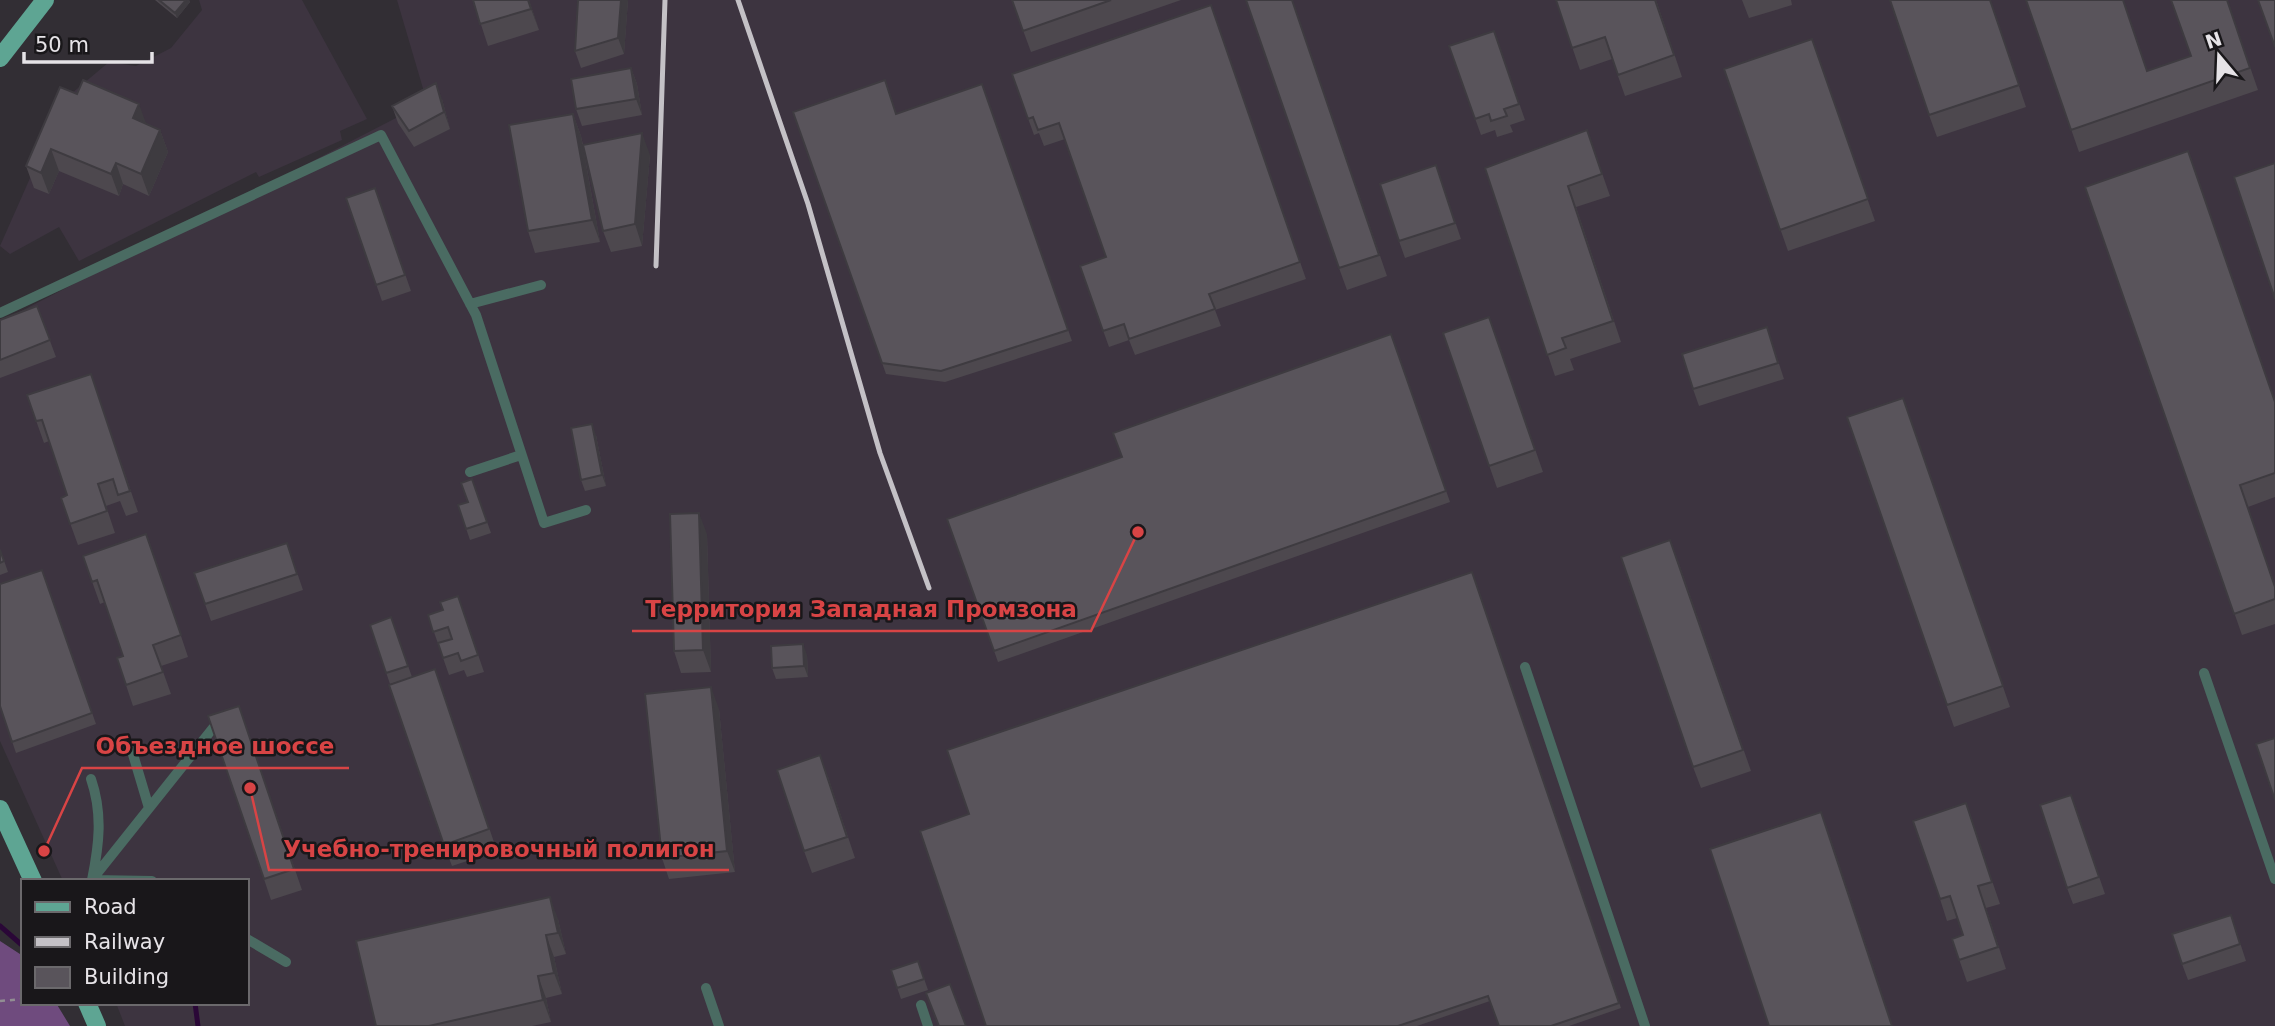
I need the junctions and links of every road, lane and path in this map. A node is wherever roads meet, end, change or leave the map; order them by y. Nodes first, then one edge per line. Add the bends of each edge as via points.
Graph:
1 (45, 0) edge
2 (0, 58) edge
3 (541, 285) dead end
4 (470, 304) junction
5 (0, 313) edge
6 (521, 455) junction
7 (470, 472) dead end
8 (586, 510) dead end
9 (1525, 667) dead end
10 (2204, 673) dead end
11 (213, 728) edge
12 (132, 751) dead end
13 (91, 779) dead end
14 (149, 808) junction
15 (0, 809) edge
16 (2275, 878) edge
17 (32, 879) edge
18 (92, 879) edge
19 (94, 879) edge
20 (248, 940) edge
21 (286, 962) dead end
22 (706, 988) dead end
23 (21, 999) edge
24 (0, 1001) edge
25 (89, 1005) edge
26 (920, 1005) dead end
27 (97, 1026) edge
28 (719, 1026) edge
29 (928, 1026) edge
30 (1645, 1026) edge

1 - 2 main road
3 - 4 lane
4 - 5 lane via 381,135
4 - 6 lane
6 - 7 lane
6 - 8 lane via 544,523
9 - 30 lane
10 - 16 lane
11 - 14 lane
12 - 14 lane
13 - 18 lane via 100,815
14 - 19 lane
15 - 17 main road
20 - 21 lane
22 - 28 lane
23 - 24 path
25 - 27 main road
26 - 29 lane

